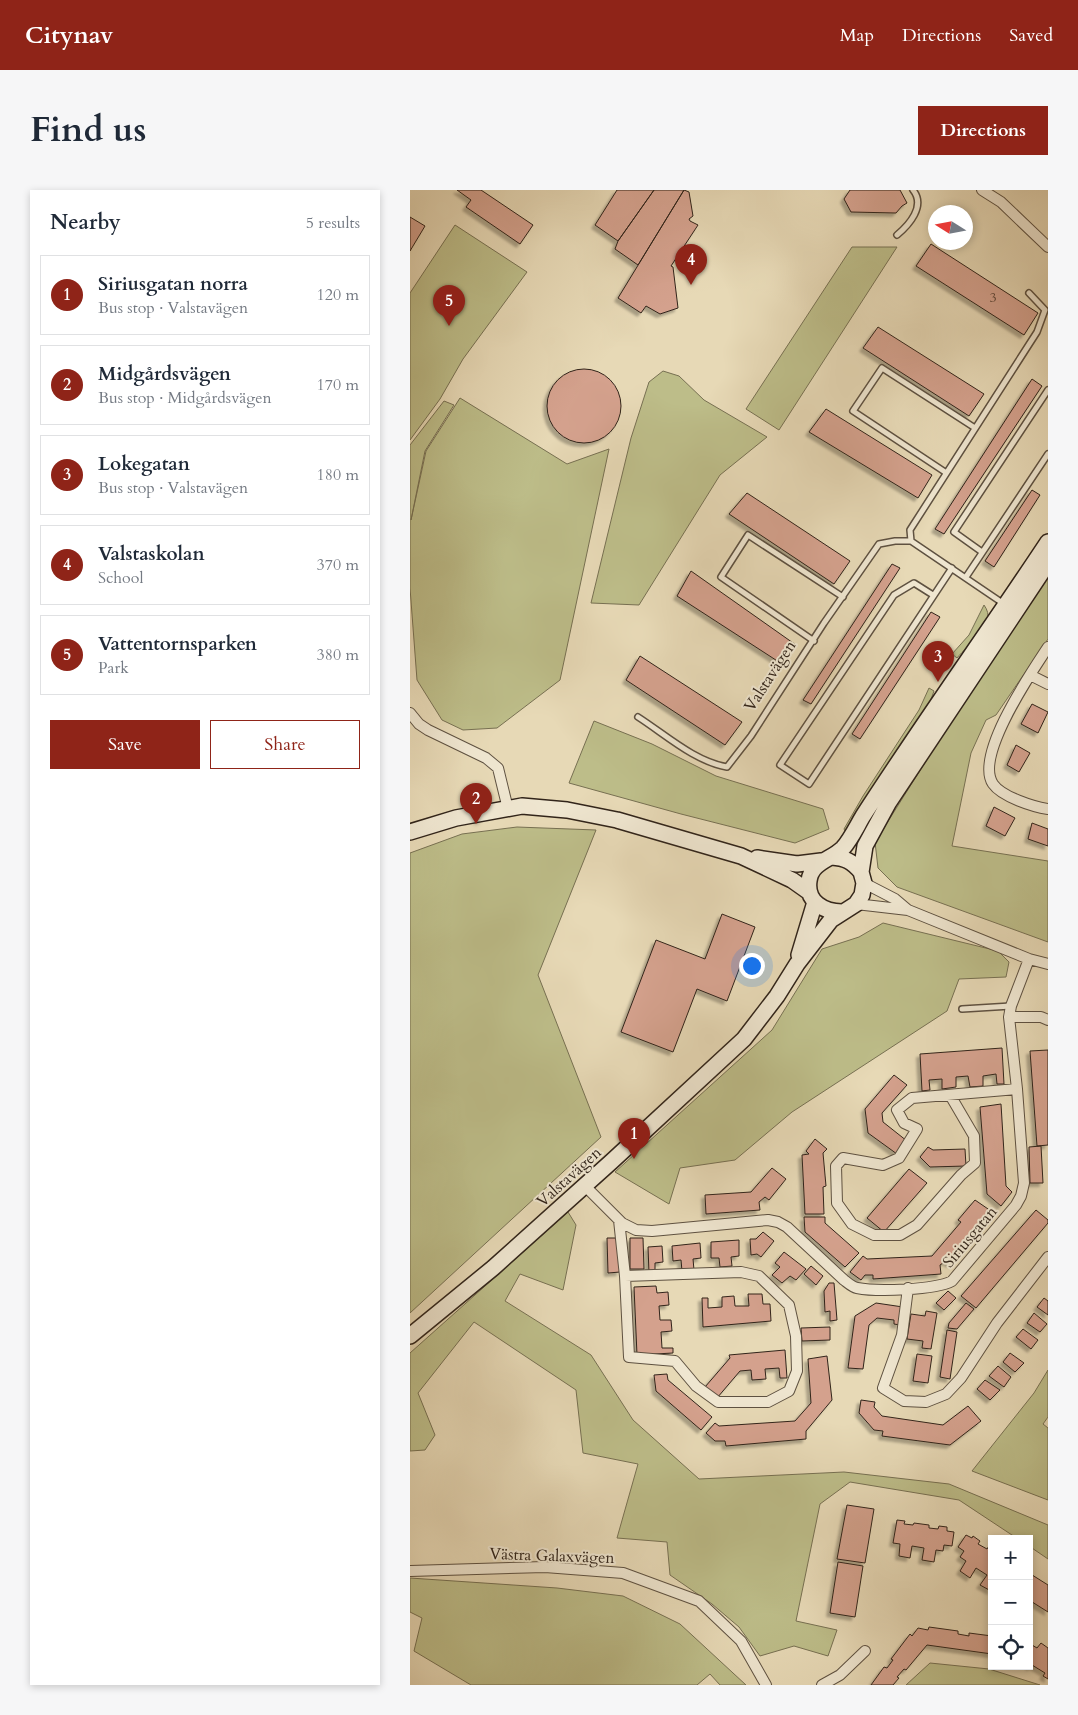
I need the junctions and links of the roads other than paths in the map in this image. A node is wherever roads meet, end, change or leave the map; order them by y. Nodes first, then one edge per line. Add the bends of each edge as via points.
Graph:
1 (913, 190) edge
2 (982, 190) edge
3 (897, 235) dead end
4 (1048, 247) edge
5 (1029, 293) dead end
6 (1048, 390) edge
7 (974, 428) junction
8 (1048, 454) edge
9 (946, 472) junction
10 (911, 541) junction
11 (1048, 542) edge
12 (982, 552) junction
13 (1048, 563) edge
14 (952, 568) junction
15 (966, 577) junction
16 (934, 595) junction
17 (843, 597) junction
18 (1010, 609) junction
19 (814, 641) junction
20 (1048, 647) edge
21 (1030, 674) junction
22 (1048, 684) edge
23 (410, 713) edge
24 (638, 717) dead end
25 (508, 809) junction
26 (1048, 809) edge
27 (410, 832) edge
28 (741, 856) junction
29 (826, 859) junction
30 (863, 877) junction
31 (812, 897) junction
32 (856, 904) junction
33 (908, 910) junction
34 (842, 912) junction
35 (1029, 958) junction
36 (797, 964) junction
37 (1048, 964) edge
38 (1011, 1006) junction
39 (962, 1009) dead end
40 (1009, 1017) junction
41 (1048, 1020) edge
42 (1017, 1089) junction
43 (950, 1095) junction
44 (585, 1186) junction
45 (619, 1220) junction
46 (1048, 1257) edge
47 (625, 1276) junction
48 (908, 1288) junction
49 (410, 1336) edge
50 (410, 1571) edge
51 (865, 1651) dead end
52 (766, 1685) edge
53 (822, 1685) edge

1 - 3 lane via 918,206 909,226
2 - 4 street via 1000,202
5 - 7 lane via 1045,310 1038,332
6 - 12 lane via 954,532
7 - 9 lane
7 - 9 lane via 882,368 853,410
8 - 12 lane
9 - 10 lane via 910,530
10 - 14 lane
10 - 17 lane, Valstavägen via 879,544
11 - 18 street, Valstavägen
12 - 15 lane
13 - 18 street, Valstavägen
14 - 15 lane
14 - 16 lane
15 - 18 lane
16 - 16 lane via 809,784 780,765 894,595 914,583
17 - 19 lane, Valstavägen
17 - 19 lane via 748,535 721,578
18 - 29 street, Valstavägen via 877,794 843,847
18 - 30 street, Valstavägen via 888,802 865,846
19 - 24 lane, Valstavägen via 727,768 696,756
20 - 21 street
21 - 22 street
21 - 26 street via 999,731 989,761 989,775 1001,792
23 - 25 street via 428,730 486,758 498,768
25 - 27 street via 456,818
25 - 28 street via 522,806 576,811
28 - 29 street via 797,864
28 - 31 street via 792,880
29 - 30 street via 843,858 854,863
29 - 31 street, Valstavägen via 813,870 809,880
30 - 32 street, Valstavägen via 862,894
30 - 33 street
31 - 34 street via 824,910
31 - 36 street, Valstavägen
32 - 33 street
32 - 34 street, Valstavägen
33 - 35 street
34 - 36 street, Valstavägen via 831,920
35 - 37 street
35 - 38 street, Siriusgatan
36 - 44 street, Valstavägen via 744,1040
38 - 39 lane
38 - 40 street, Siriusgatan
40 - 41 street
40 - 42 street, Siriusgatan
42 - 43 street
42 - 48 street, Siriusgatan via 1024,1183 1021,1196 952,1281 943,1286
43 - 43 street via 912,1098 897,1110 904,1123 917,1129 899,1158 882,1165 843,1158 836,1166 837,1203 852,1224 874,1235 900,1235 917,1226 975,1163 974,1136
44 - 45 street, Siriusgatan
44 - 49 street, Valstavägen
45 - 47 street
45 - 48 street, Siriusgatan via 636,1230 652,1231 756,1221 778,1222 854,1287
46 - 48 street via 961,1378 946,1394 926,1402 904,1401 883,1388 902,1334
47 - 47 street via 629,1357 675,1361 696,1386 718,1402 768,1402 789,1391 797,1371 796,1336 789,1305 759,1276 741,1272
50 - 52 street, Västra Galaxvägen via 545,1567 623,1573 699,1601 740,1641
51 - 53 street via 840,1675

